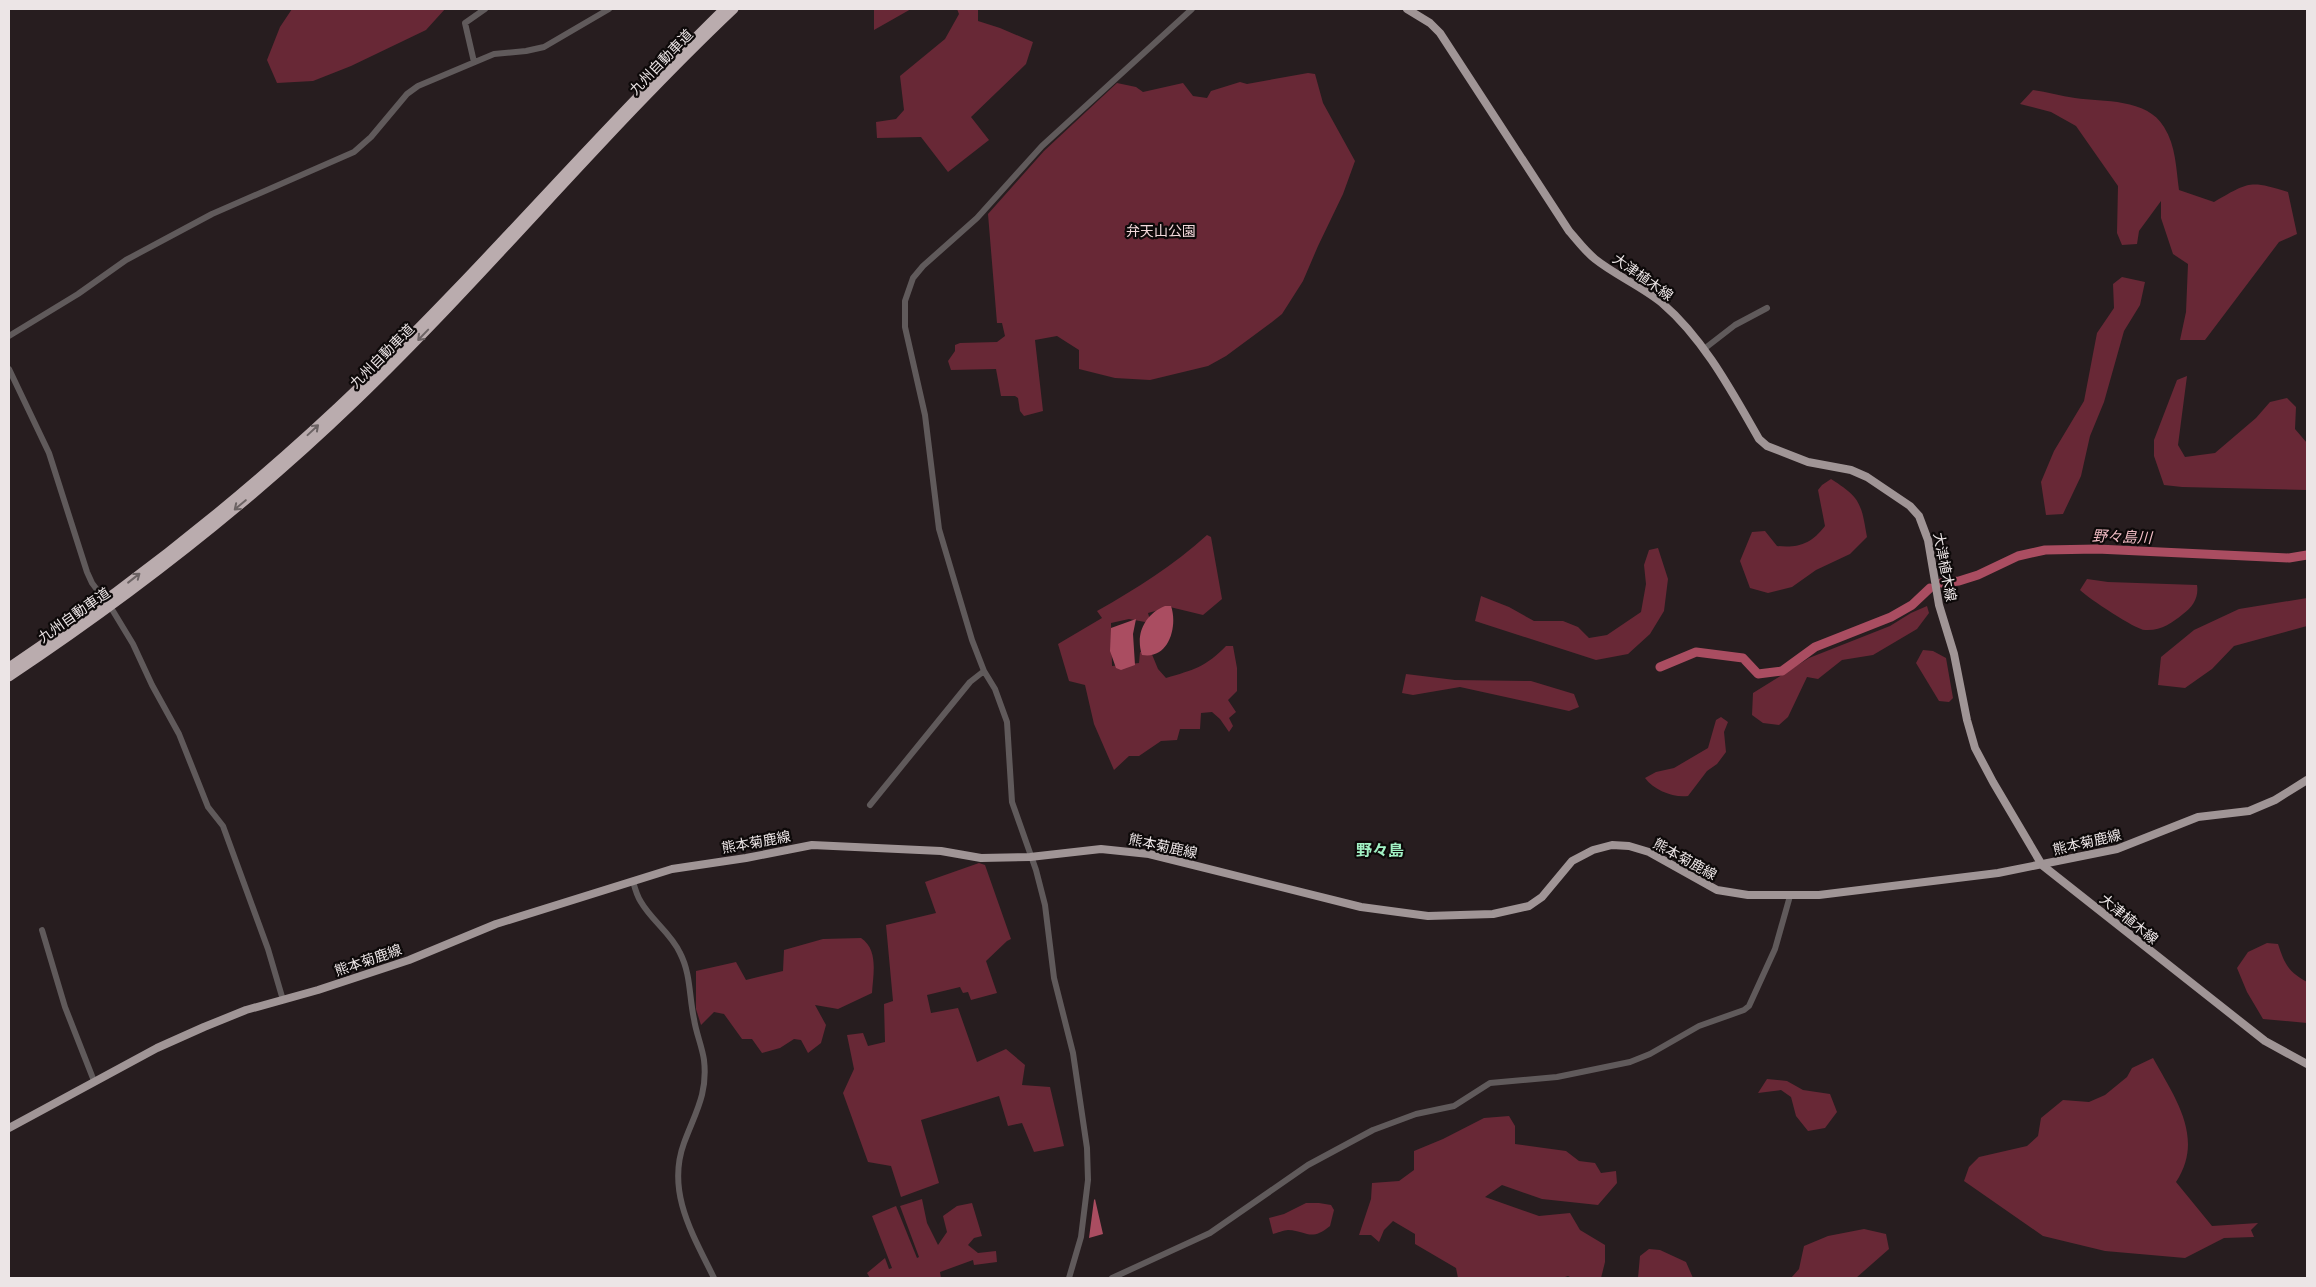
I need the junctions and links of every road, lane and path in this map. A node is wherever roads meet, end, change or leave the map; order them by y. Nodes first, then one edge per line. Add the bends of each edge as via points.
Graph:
1 (485, 9) edge
2 (609, 9) edge
3 (719, 9) edge
4 (724, 9) edge
5 (734, 9) edge
6 (738, 9) edge
7 (1192, 9) edge
8 (1407, 9) edge
9 (715, 27) junction
10 (670, 61) junction
11 (474, 62) junction
12 (1767, 308) dead end
13 (9, 336) edge
14 (1704, 349) junction
15 (9, 369) edge
16 (101, 595) dead end
17 (113, 611) dead end
18 (9, 667) edge
19 (984, 670) junction
20 (9, 677) edge
21 (2307, 780) edge
22 (870, 805) dead end
23 (1030, 857) junction
24 (2042, 865) junction
25 (632, 882) junction
26 (1790, 896) junction
27 (42, 930) dead end
28 (282, 1000) junction
29 (2307, 1064) edge
30 (94, 1081) junction
31 (9, 1128) edge
32 (714, 1278) edge
33 (1069, 1278) edge
34 (1112, 1278) edge

1 - 11 street via 465,24
2 - 11 street via 544,47 505,52
3 - 10 highway
4 - 10 highway, 九州自動車道
5 - 9 highway, 九州自動車道
6 - 9 highway
7 - 19 street via 1042,146 978,218 923,266 912,278 904,301 904,321 925,415 939,529
8 - 14 main road, 大津植木線 via 1440,33 1582,247 1662,303
9 -> 20 highway, 九州自動車道 via 424,334 323,432 244,502 169,562
18 -> 10 highway, 九州自動車道 via 117,592 287,455 438,307
11 - 13 street via 429,80 406,94 371,137 350,155 212,214 126,260
12 - 14 street via 1735,325
14 - 24 main road, 大津植木線 via 1759,440 1808,462 1851,470 1867,477 1910,506 1919,516 1928,540 1939,605 1954,654 1975,748
15 - 16 street via 49,453 87,572
17 - 28 street via 179,734 208,807 223,826 268,949
19 - 22 street via 970,682
19 - 23 street via 1007,722 1012,802
21 - 24 main road, 熊本菊鹿線 via 2275,800 2249,811 2198,817 2118,849
23 - 25 main road, 熊本菊鹿線 via 981,858 941,851 812,845 672,869
23 - 26 main road, 熊本菊鹿線 via 1118,849 1361,907 1449,917 1493,914 1529,906 1542,897 1566,868 1581,856 1604,847 1629,846 1649,852 1717,890
23 - 33 street via 1045,905 1054,978 1073,1053 1087,1148 1086,1212
24 - 26 main road, 熊本菊鹿線 via 1884,888
24 - 29 main road, 大津植木線 via 2264,1041
25 - 28 main road, 熊本菊鹿線 via 496,924 409,960
25 - 32 street via 642,904 670,936 688,976 692,1011 704,1058 704,1087 702,1101 679,1160 678,1188 686,1219
26 - 34 street via 1775,949 1749,1006 1744,1010 1699,1026 1630,1062 1557,1077 1490,1083 1454,1106 1416,1114 1374,1130 1308,1165 1210,1233
27 - 30 street via 64,1007
28 - 30 main road, 熊本菊鹿線 via 204,1026
30 - 31 main road, 熊本菊鹿線

